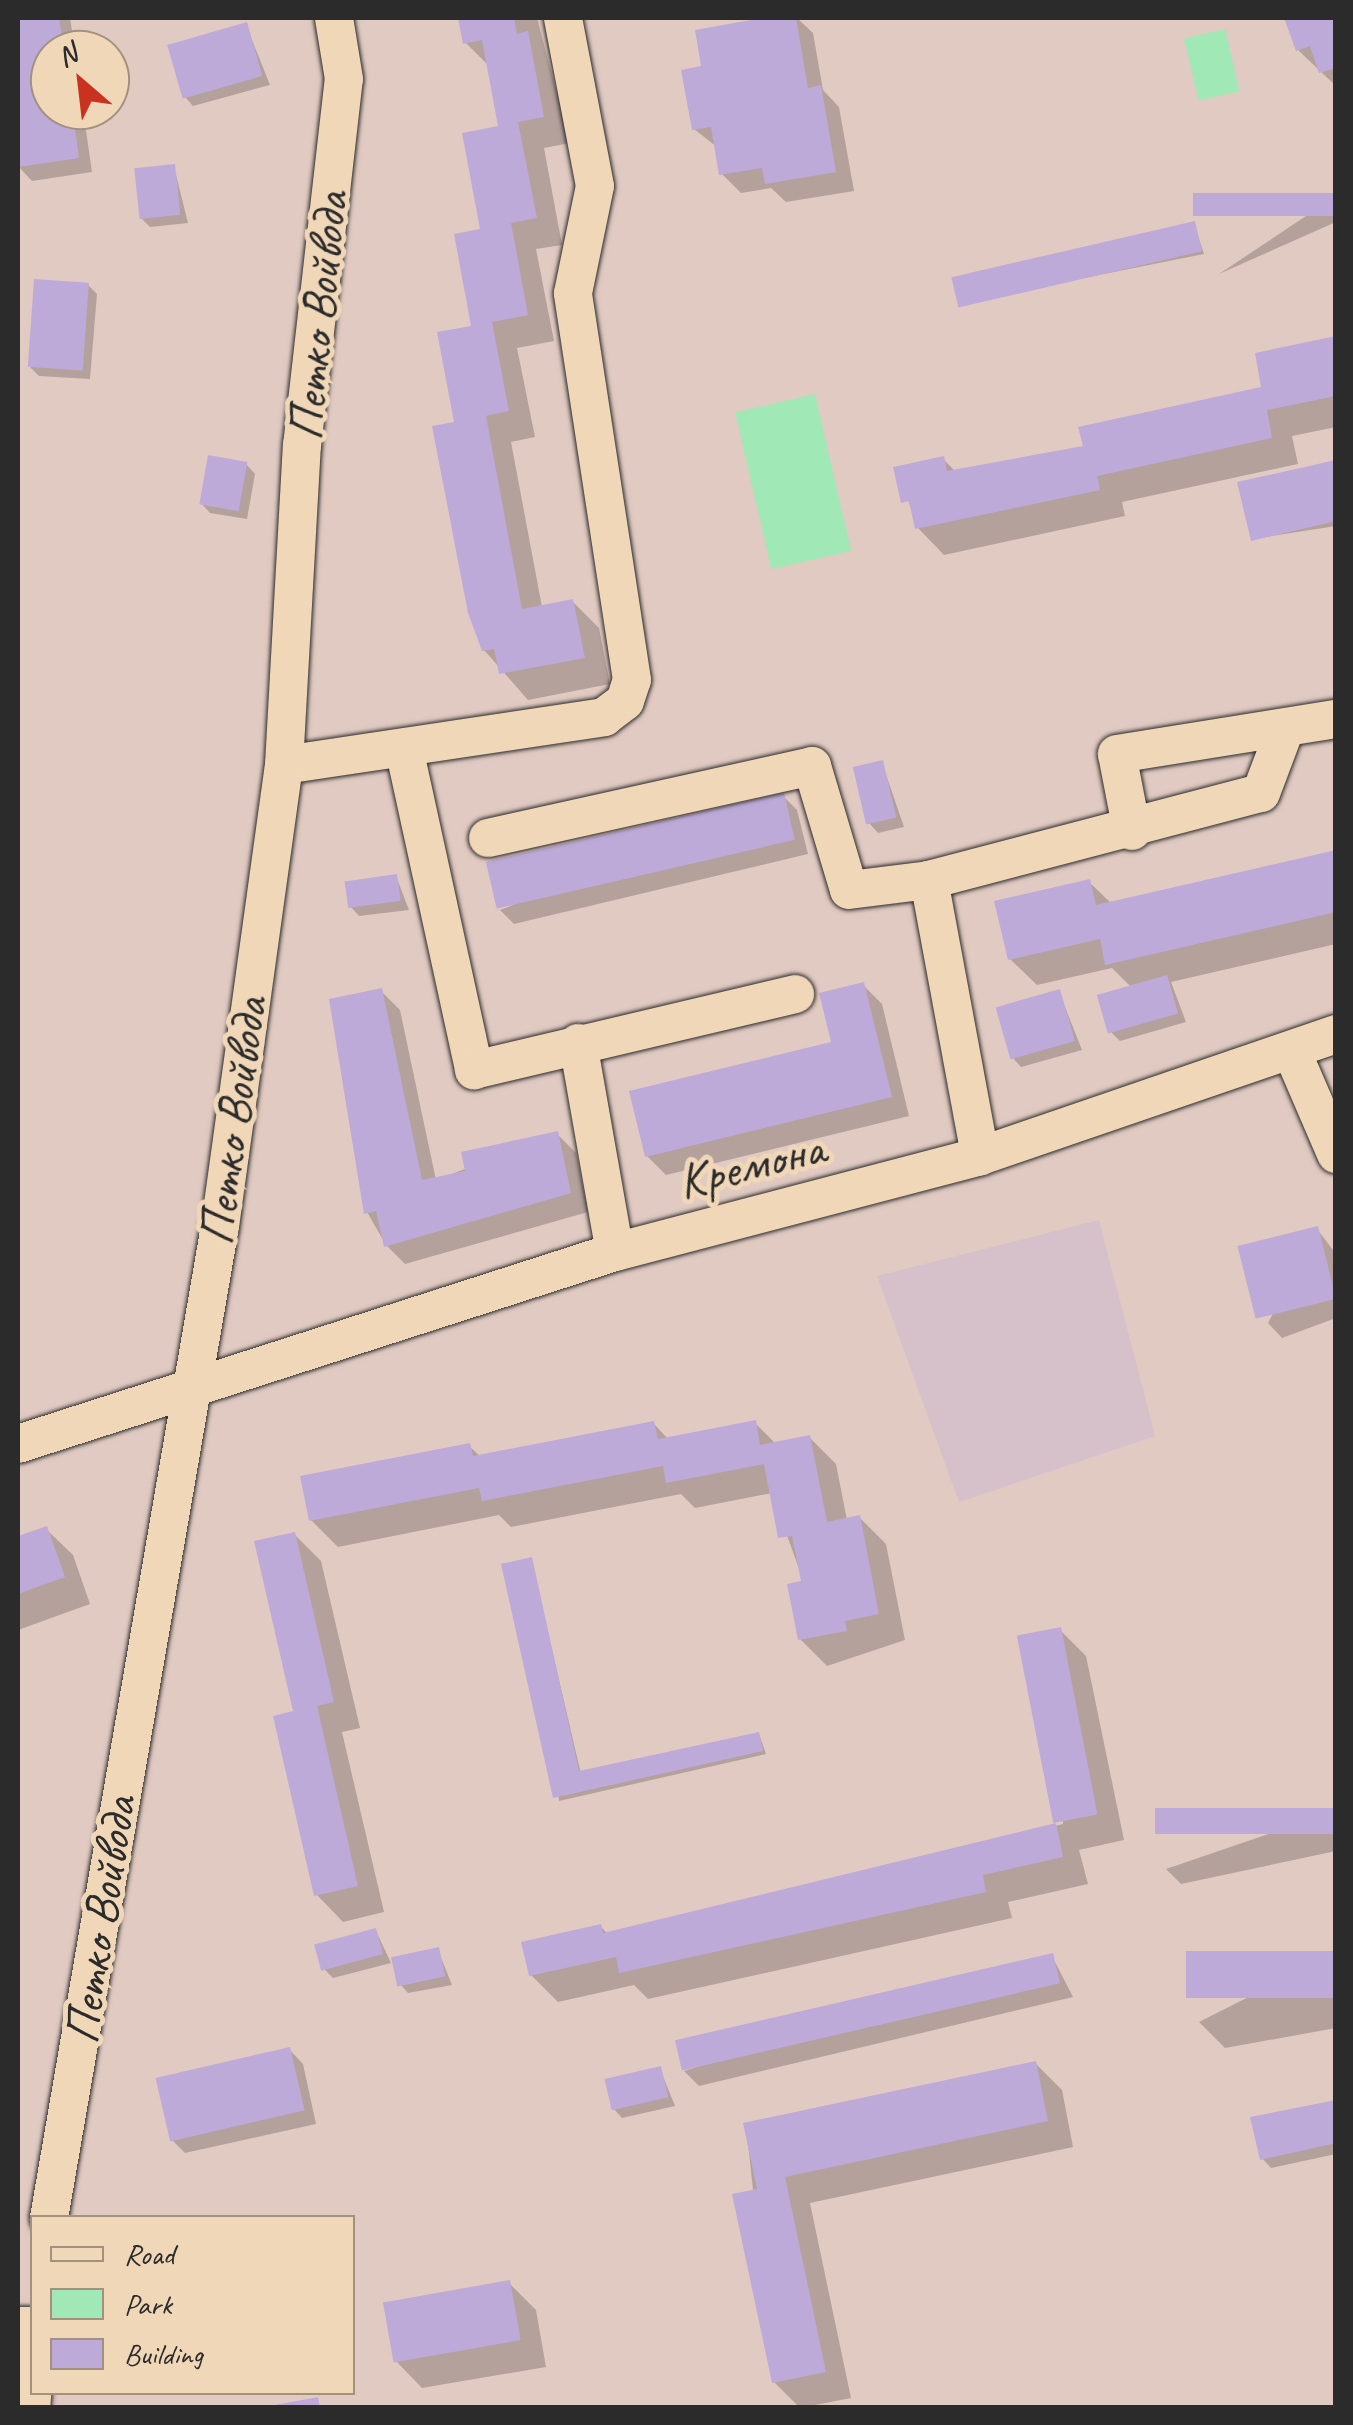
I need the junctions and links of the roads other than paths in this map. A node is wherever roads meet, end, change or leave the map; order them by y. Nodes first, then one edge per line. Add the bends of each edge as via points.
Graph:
1 (334, 18) edge
2 (564, 18) edge
3 (1336, 719) edge
4 (1285, 729) junction
5 (404, 748) junction
6 (284, 766) junction
7 (1132, 831) junction
8 (488, 838) dead end
9 (929, 880) junction
10 (795, 994) dead end
11 (1336, 1034) edge
12 (578, 1043) junction
13 (1293, 1054) junction
14 (1336, 1154) edge
15 (980, 1156) junction
16 (615, 1252) junction
17 (188, 1387) junction
18 (18, 1444) edge
19 (50, 2215) edge
20 (26, 2325) edge
21 (22, 2408) edge

1 - 6 street, Петко Войвода via 344,79 302,446
2 - 5 street via 595,186 573,293 632,680 625,701 604,717
3 - 4 street
4 - 7 street via 1261,792
4 - 7 street via 1117,754
5 - 6 street
5 - 12 street via 474,1070
6 - 17 street, Петко Войвода via 220,1226
7 - 9 street
8 - 9 street via 812,766 849,890
9 - 15 street
10 - 12 street
11 - 13 street, Кремона
12 - 16 street
13 - 14 street
13 - 15 street, Кремона
15 - 16 street, Кремона
16 - 17 street, Кремона
17 - 18 street, Кремона
17 - 19 street, Петко Войвода
20 - 21 street

